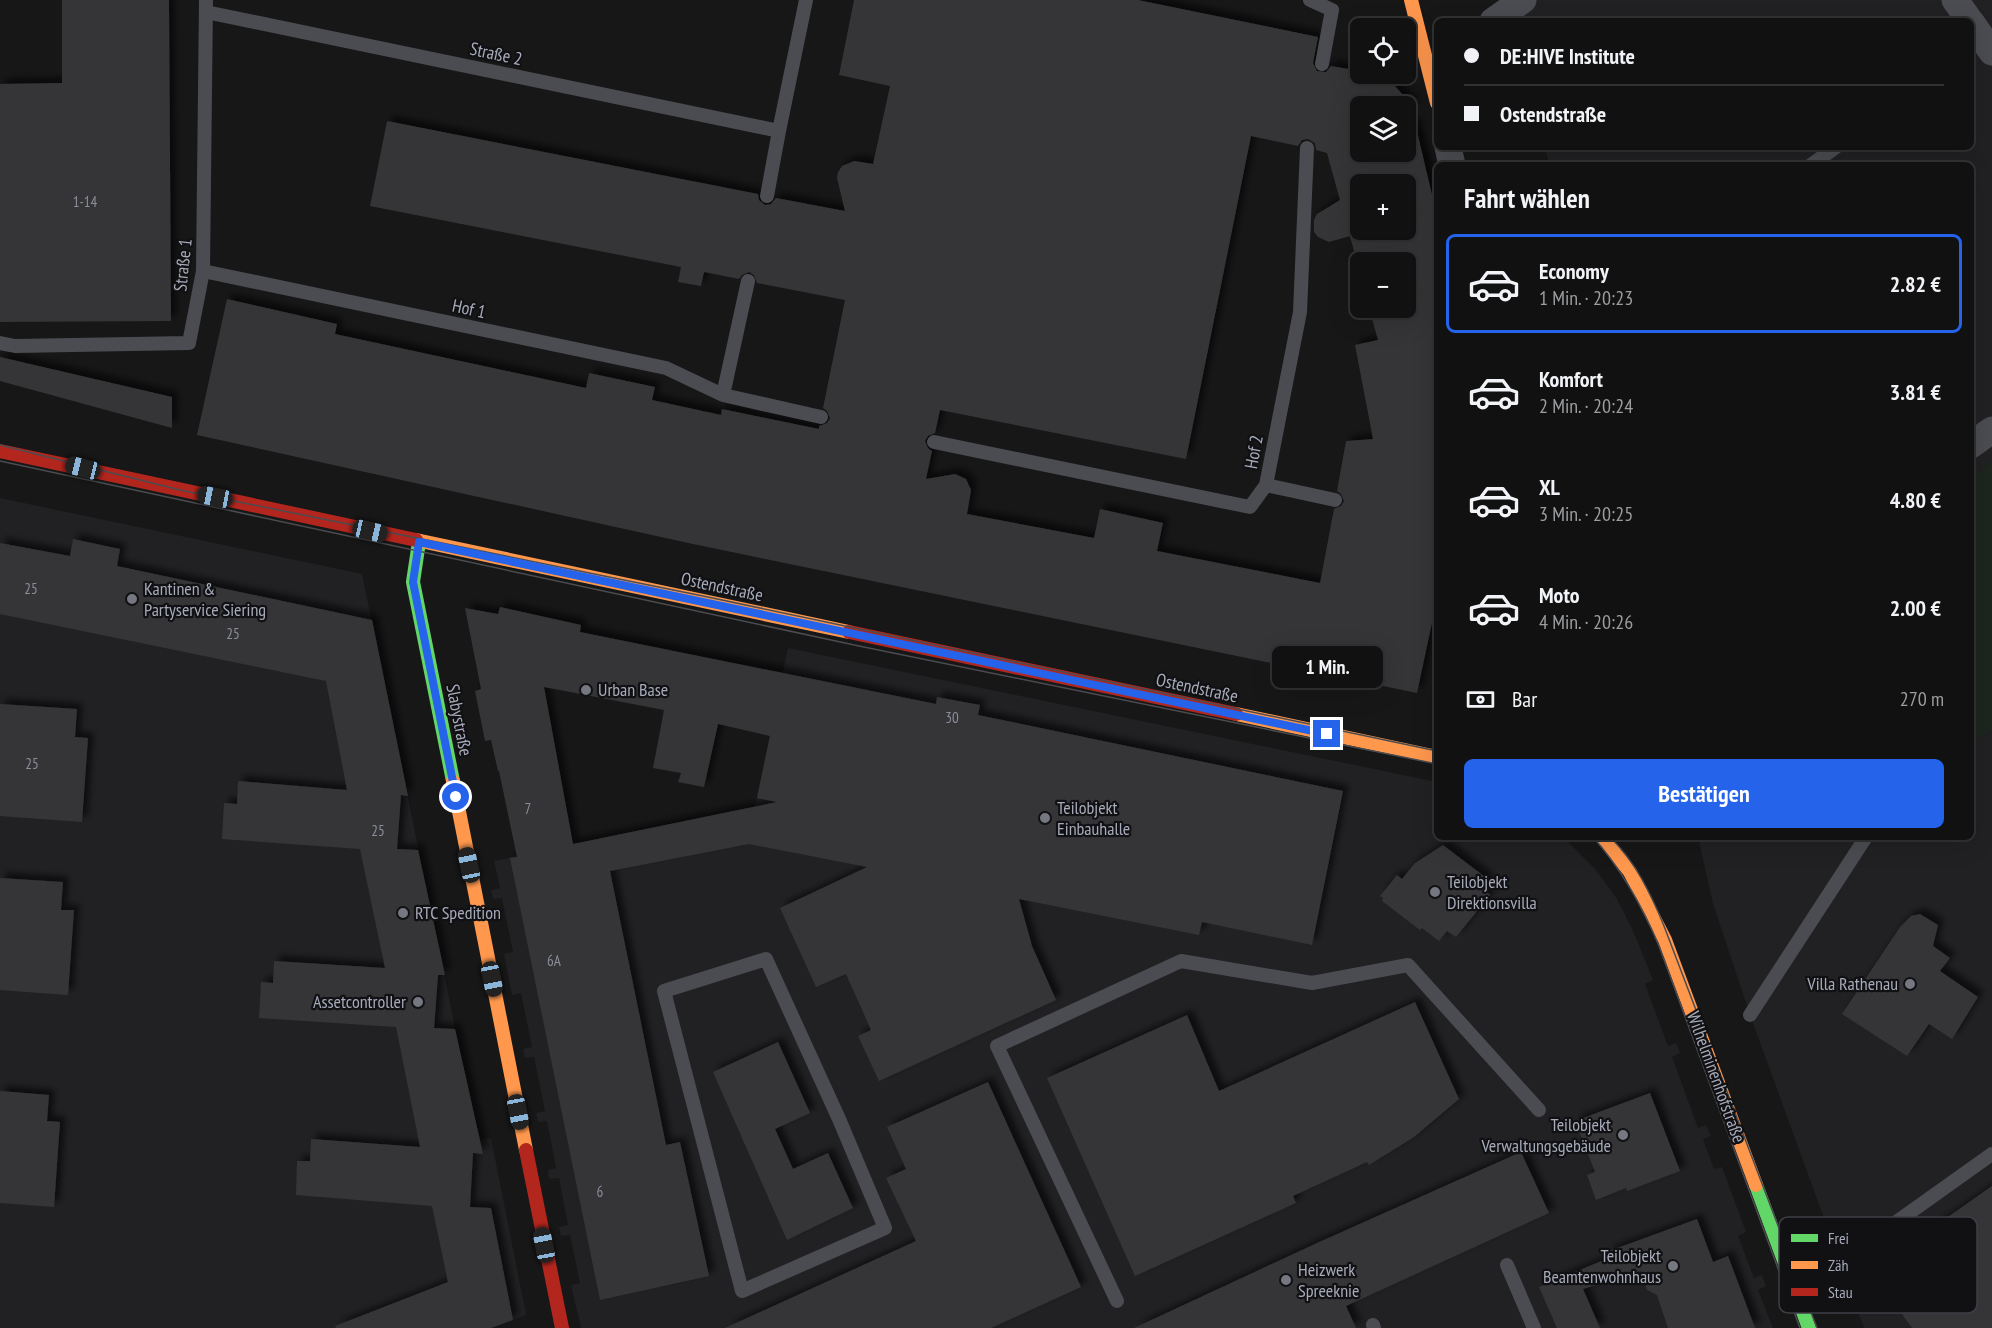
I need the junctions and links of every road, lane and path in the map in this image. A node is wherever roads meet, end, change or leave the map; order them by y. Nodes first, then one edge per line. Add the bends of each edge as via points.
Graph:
1 (806, 0) edge
2 (1310, 0) edge
3 (1411, 0) edge
4 (1523, 0) edge
5 (1955, 0) edge
6 (206, 6) edge
7 (1498, 18) edge
8 (1966, 18) edge
9 (1432, 60) edge
10 (1322, 64) dead end
11 (1434, 77) edge
12 (779, 130) junction
13 (1307, 148) dead end
14 (1832, 150) edge
15 (1815, 162) edge
16 (766, 196) dead end
17 (204, 271) junction
18 (748, 281) dead end
19 (0, 343) edge
20 (723, 395) junction
21 (821, 417) dead end
22 (1992, 430) edge
23 (934, 442) dead end
24 (1974, 443) edge
25 (0, 451) edge
26 (1266, 485) junction
27 (1335, 500) dead end
28 (419, 542) junction
29 (1434, 757) edge
30 (1605, 840) edge
31 (1864, 840) edge
32 (1750, 1015) dead end
33 (1539, 1110) dead end
34 (839, 1119) joint
35 (1992, 1154) edge
36 (1904, 1217) edge
37 (1779, 1247) edge
38 (1507, 1265) dead end
39 (1117, 1301) dead end
40 (1803, 1313) edge
41 (562, 1328) edge
42 (1534, 1328) edge
43 (1809, 1328) edge

1 - 12 lane
2 - 10 lane via 1332,10
3 - 9 street
4 - 7 street
5 - 8 street
6 - 12 lane, Straße 2
6 - 17 lane, Straße 1
9 - 11 street
12 - 16 lane
13 - 26 lane, Hof 2 via 1300,312
14 - 15 lane
17 - 19 lane, Straße 1 via 189,343
17 - 20 lane, Hof 1 via 666,368
18 - 20 lane
20 - 21 lane, Hof 1
22 - 24 street
23 - 26 lane, Hof 2 via 1250,507
25 - 28 street, Ostendstraße
26 - 27 lane
28 - 29 street, Ostendstraße
28 - 41 street, Slabystraße via 413,582
30 - 37 street, Wilhelminenhofstraße via 1637,882 1665,940
31 - 32 lane
33 - 39 lane via 1408,965 1312,982 1181,961 997,1046
34 - 34 lane via 885,1228 742,1291 664,991 766,959
35 - 36 lane
38 - 42 lane
40 - 43 street, Wilhelminenhofstraße

